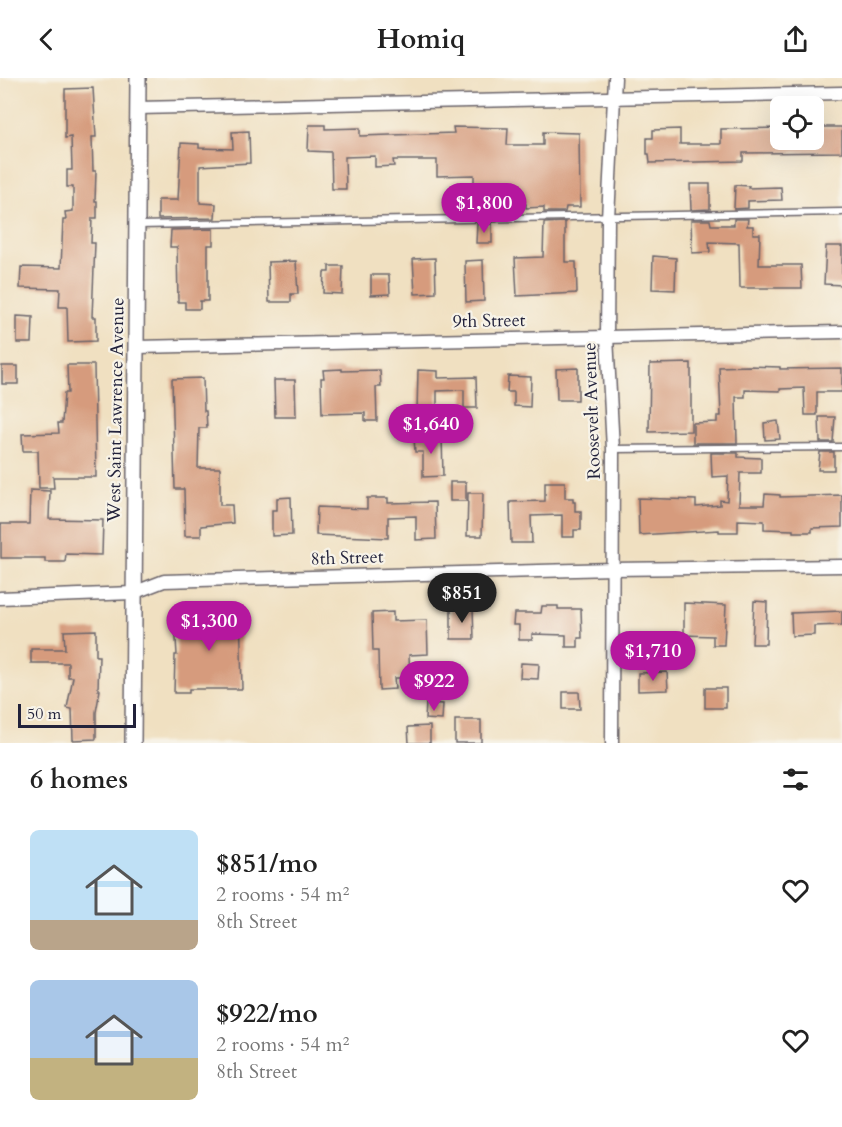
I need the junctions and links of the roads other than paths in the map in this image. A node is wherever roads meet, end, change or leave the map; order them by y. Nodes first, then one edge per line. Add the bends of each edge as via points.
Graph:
1 (138, 78) edge
2 (615, 78) edge
3 (842, 93) edge
4 (615, 97) junction
5 (138, 108) junction
6 (842, 212) edge
7 (608, 218) junction
8 (137, 225) junction
9 (842, 332) edge
10 (607, 337) junction
11 (137, 347) junction
12 (842, 447) edge
13 (613, 449) junction
14 (842, 566) edge
15 (613, 569) junction
16 (133, 593) junction
17 (0, 598) edge
18 (133, 743) edge
19 (612, 743) edge

1 - 5 street, West Saint Lawrence Avenue
2 - 4 street, Roosevelt Avenue
3 - 4 street
4 - 5 street
4 - 7 street, Roosevelt Avenue
5 - 8 street, West Saint Lawrence Avenue
6 - 7 lane
7 - 8 lane
7 - 10 street, Roosevelt Avenue
8 - 11 street, West Saint Lawrence Avenue
9 - 10 street, 9th Street
10 - 11 street, 9th Street
10 - 13 street, Roosevelt Avenue
11 - 16 street, West Saint Lawrence Avenue
12 - 13 lane
13 - 15 street, Roosevelt Avenue
14 - 15 street, 8th Street
15 - 16 street, 8th Street via 164,581
15 - 19 street, Roosevelt Avenue
16 - 17 street, 8th Street
16 - 18 street, West Saint Lawrence Avenue

